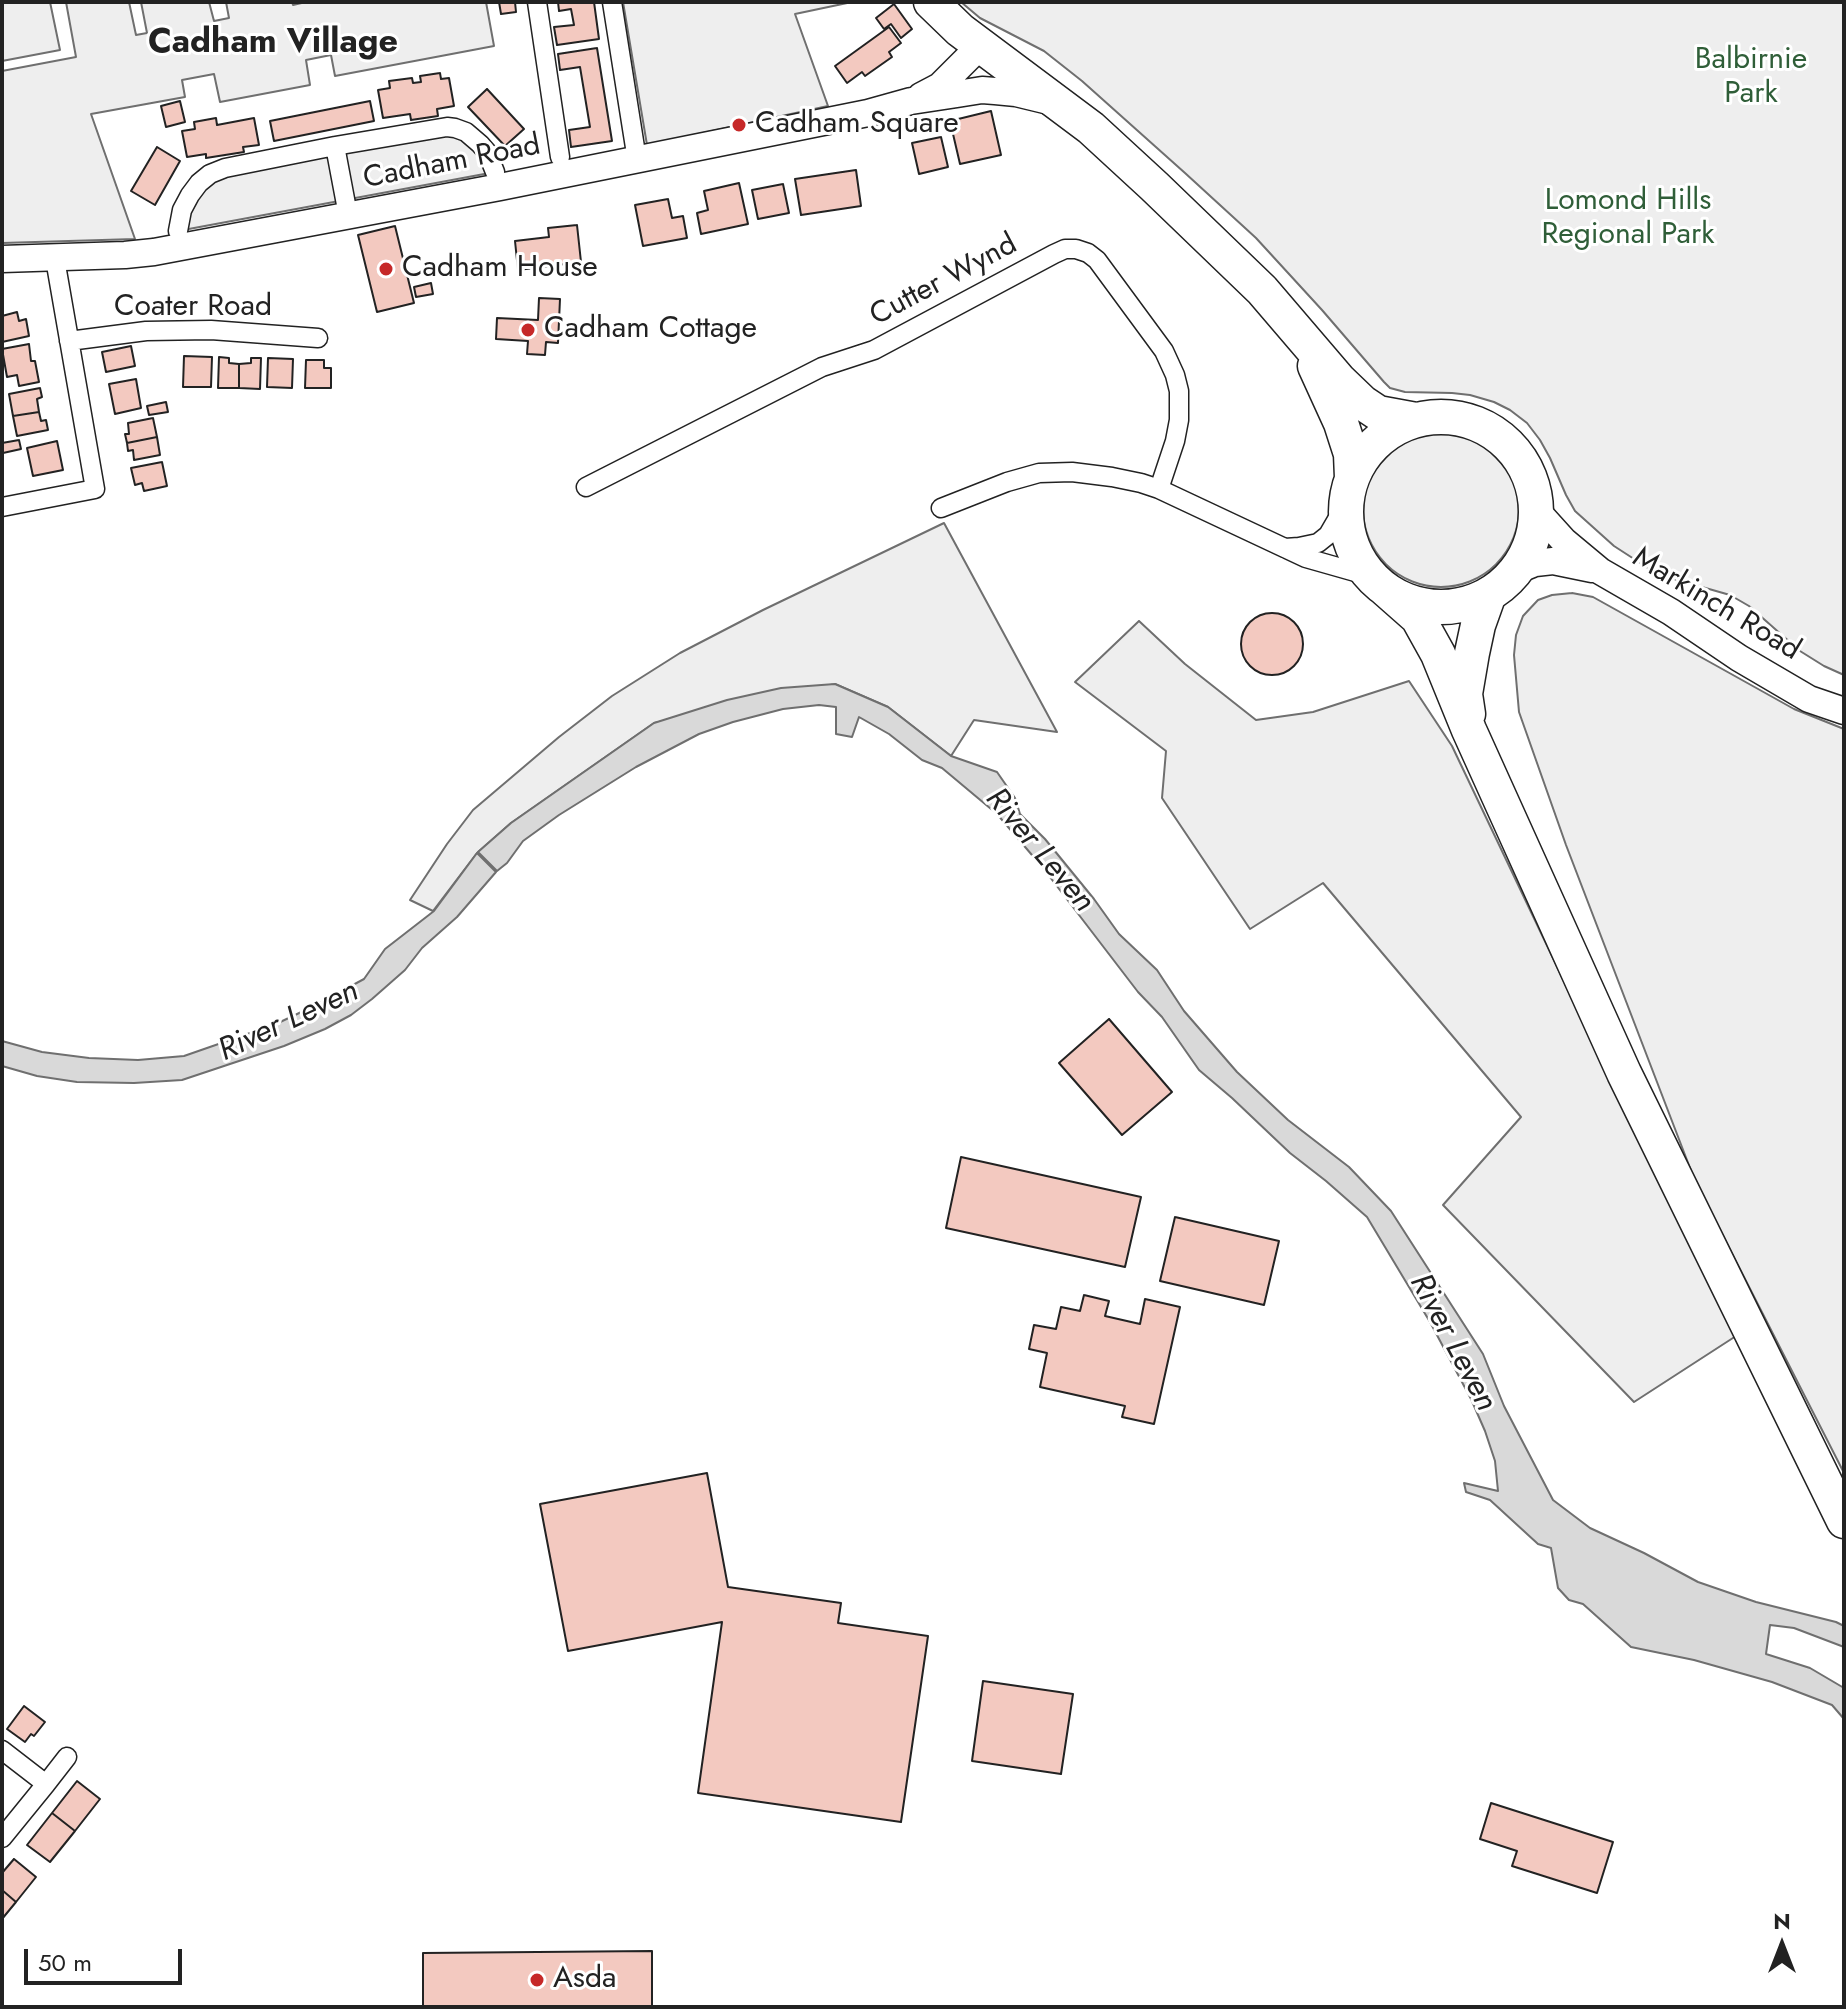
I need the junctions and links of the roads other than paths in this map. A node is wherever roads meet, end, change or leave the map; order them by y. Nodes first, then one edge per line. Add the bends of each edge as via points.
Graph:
1 (537, 2) edge
2 (612, 2) edge
3 (931, 2) edge
4 (980, 46) junction
5 (911, 101) junction
6 (1057, 104) junction
7 (335, 146) junction
8 (560, 157) dead end
9 (637, 160) junction
10 (495, 172) dead end
11 (348, 215) junction
12 (178, 231) dead end
13 (2, 259) edge
14 (55, 259) junction
15 (1297, 331) junction
16 (318, 338) dead end
17 (69, 341) junction
18 (1416, 420) junction
19 (586, 487) dead end
20 (1159, 489) junction
21 (1349, 491) junction
22 (2, 507) edge
23 (941, 508) dead end
24 (1536, 510) junction
25 (1282, 548) junction
26 (1515, 571) junction
27 (1600, 571) junction
28 (1379, 582) junction
29 (1489, 594) junction
30 (1844, 711) edge
31 (1469, 730) junction
32 (1844, 1521) edge
33 (2, 1750) edge
34 (67, 1757) dead end
35 (46, 1784) junction
36 (2, 1838) edge

1 - 8 street
2 - 9 street
3 - 4 highway
4 - 5 street, Cadham Road via 940,86
4 - 6 highway
5 - 6 street, Cadham Road via 982,90
5 - 9 street, Cadham Road
6 - 15 highway via 1154,186
7 - 10 street via 455,128 480,144
7 - 11 street
7 - 12 street via 210,174 190,195
9 - 11 street, Cadham Road
11 - 14 street, Cadham Road via 154,252
13 - 14 street, Cadham Road
14 - 17 street
15 - 18 highway via 1363,403 1378,413
15 - 21 highway via 1341,423 1351,454
16 - 17 street, Coater Road via 211,330 146,331
17 - 22 street via 95,489
18 - 21 highway via 1376,441 1362,458
18 - 24 highway via 1444,416 1498,435 1532,481
19 - 20 street, Cutter Wynd via 822,367 874,350 1054,254 1076,249 1097,260 1164,351 1175,375 1179,420
20 - 23 street via 1072,472 1039,473
20 - 25 street
21 - 25 street via 1328,535 1318,543
21 - 28 highway via 1347,527 1353,549
24 - 26 highway via 1527,553
24 - 27 street, Markinch Road
25 - 28 street
26 - 27 street, Markinch Road via 1553,561
26 - 29 highway
27 - 30 street, Markinch Road via 1809,699
28 - 29 highway via 1408,601 1435,606 1463,604
28 - 31 highway via 1418,618
29 - 31 highway via 1465,694
31 - 32 highway via 1624,1073
33 - 35 street
34 - 35 street
35 - 36 street

